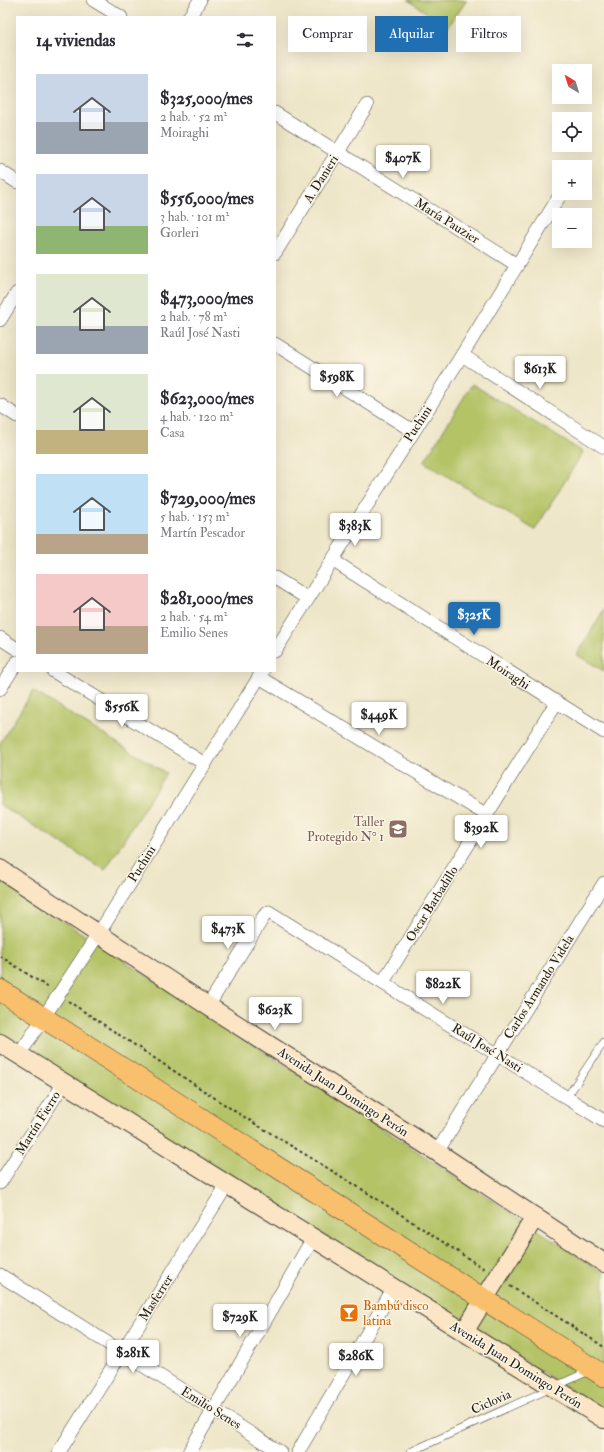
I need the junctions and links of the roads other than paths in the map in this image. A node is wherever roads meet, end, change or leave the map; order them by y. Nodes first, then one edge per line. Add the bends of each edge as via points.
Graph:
1 (93, 0) edge
2 (200, 0) edge
3 (120, 16) edge
4 (190, 16) edge
5 (367, 105) dead end
6 (276, 114) edge
7 (338, 153) junction
8 (0, 171) edge
9 (16, 181) edge
10 (557, 200) edge
11 (276, 251) edge
12 (517, 265) junction
13 (16, 295) edge
14 (0, 320) edge
15 (276, 345) edge
16 (462, 356) junction
17 (0, 405) edge
18 (16, 415) edge
19 (413, 431) junction
20 (604, 446) edge
21 (332, 560) junction
22 (276, 579) edge
23 (307, 598) junction
24 (0, 638) edge
25 (16, 648) edge
26 (276, 649) edge
27 (16, 664) edge
28 (55, 672) edge
29 (261, 674) edge
30 (0, 689) edge
31 (556, 703) junction
32 (604, 732) edge
33 (204, 764) junction
34 (487, 815) junction
35 (0, 869) edge
36 (604, 883) edge
37 (99, 933) junction
38 (383, 982) junction
39 (0, 990) edge
40 (208, 1006) junction
41 (43, 1019) junction
42 (604, 1042) edge
43 (0, 1043) edge
44 (498, 1054) junction
45 (19, 1055) junction
46 (64, 1083) junction
47 (567, 1097) junction
48 (604, 1121) edge
49 (437, 1152) junction
50 (0, 1183) edge
51 (227, 1184) junction
52 (535, 1218) junction
53 (313, 1238) junction
54 (604, 1263) edge
55 (0, 1275) edge
56 (393, 1288) junction
57 (484, 1300) junction
58 (464, 1332) junction
59 (122, 1352) junction
60 (600, 1370) edge
61 (552, 1388) junction
62 (215, 1410) junction
63 (604, 1419) edge
64 (59, 1452) edge
65 (189, 1452) edge
66 (280, 1452) edge
67 (298, 1452) edge
68 (410, 1452) edge

1 - 3 street
2 - 4 street
5 - 7 street, A. Danieri
6 - 7 street, María Pauzier
7 - 11 street, A. Danieri
7 - 12 street, María Pauzier
8 - 9 street
10 - 12 street, Puchini
12 - 16 street, Puchini
13 - 14 street
15 - 19 street
16 - 19 street, Puchini
16 - 20 street
17 - 18 street
19 - 21 street, Puchini
21 - 23 street, Puchini
21 - 31 street, Moiraghi
22 - 23 street
23 - 26 street, Puchini
24 - 25 street
27 - 30 street
28 - 33 street
29 - 33 street, Puchini
29 - 34 street
31 - 32 street, Moiraghi
31 - 34 street, Oscar Barbadillo
33 - 37 street, Puchini
34 - 38 street, Oscar Barbadillo
35 - 37 main road, Avenida Juan Domingo Perón
36 - 44 street, Carlos Armando Videla
37 - 40 main road, Avenida Juan Domingo Perón
37 - 41 street, Puchini
38 - 40 street, Raúl José Nasti via 268,912
38 - 44 street, Raúl José Nasti
39 - 41 main road
40 - 49 main road, Avenida Juan Domingo Perón
41 - 45 street, Puchini
41 - 57 main road
42 - 47 lane
43 - 45 main road, Avenida Juan Domingo Perón
44 - 47 street, Raúl José Nasti
44 - 49 street, Carlos Armando Videla
45 - 46 main road, Avenida Juan Domingo Perón
46 - 50 street, Martín Fierro
46 - 51 main road, Avenida Juan Domingo Perón
47 - 48 street, Raúl José Nasti
49 - 52 main road, Avenida Juan Domingo Perón
51 - 53 main road, Avenida Juan Domingo Perón
51 - 59 street, Masferrer
52 - 54 main road, Avenida Juan Domingo Perón
52 - 57 main road
53 - 56 main road, Avenida Juan Domingo Perón
53 - 62 street
55 - 59 street, Emilio Senes
56 - 58 main road, Avenida Juan Domingo Perón
56 - 67 street
57 - 58 main road
57 - 60 main road
58 - 61 main road, Avenida Juan Domingo Perón
59 - 62 street, Emilio Senes
59 - 64 street, Masferrer
60 - 61 lane, Ciclovia
61 - 63 main road, Avenida Juan Domingo Perón
61 - 68 lane, Ciclovia
62 - 65 street
62 - 66 street, Emilio Senes

